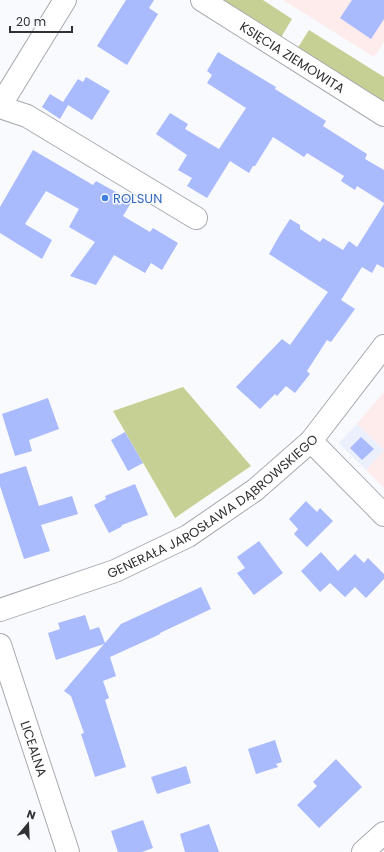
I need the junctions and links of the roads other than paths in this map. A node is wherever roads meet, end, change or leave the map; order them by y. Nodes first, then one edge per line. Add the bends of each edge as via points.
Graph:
1 (65, 0) edge
2 (202, 0) edge
3 (0, 107) edge
4 (384, 115) edge
5 (196, 218) dead end
6 (384, 346) edge
7 (311, 441) junction
8 (384, 515) edge
9 (0, 610) edge
10 (0, 644) edge
11 (384, 833) edge
12 (68, 852) edge
13 (363, 852) edge

1 - 3 street
2 - 4 street, KSIĘCIA ZIEMOWITA
3 - 5 street via 27,116
6 - 7 street, GENERAŁA JAROSŁAWA DĄBROWSKIEGO
7 - 8 street
7 - 9 street, GENERAŁA JAROSŁAWA DĄBROWSKIEGO via 255,490 188,536 116,571
10 - 12 street, LICEALNA
11 - 13 street

